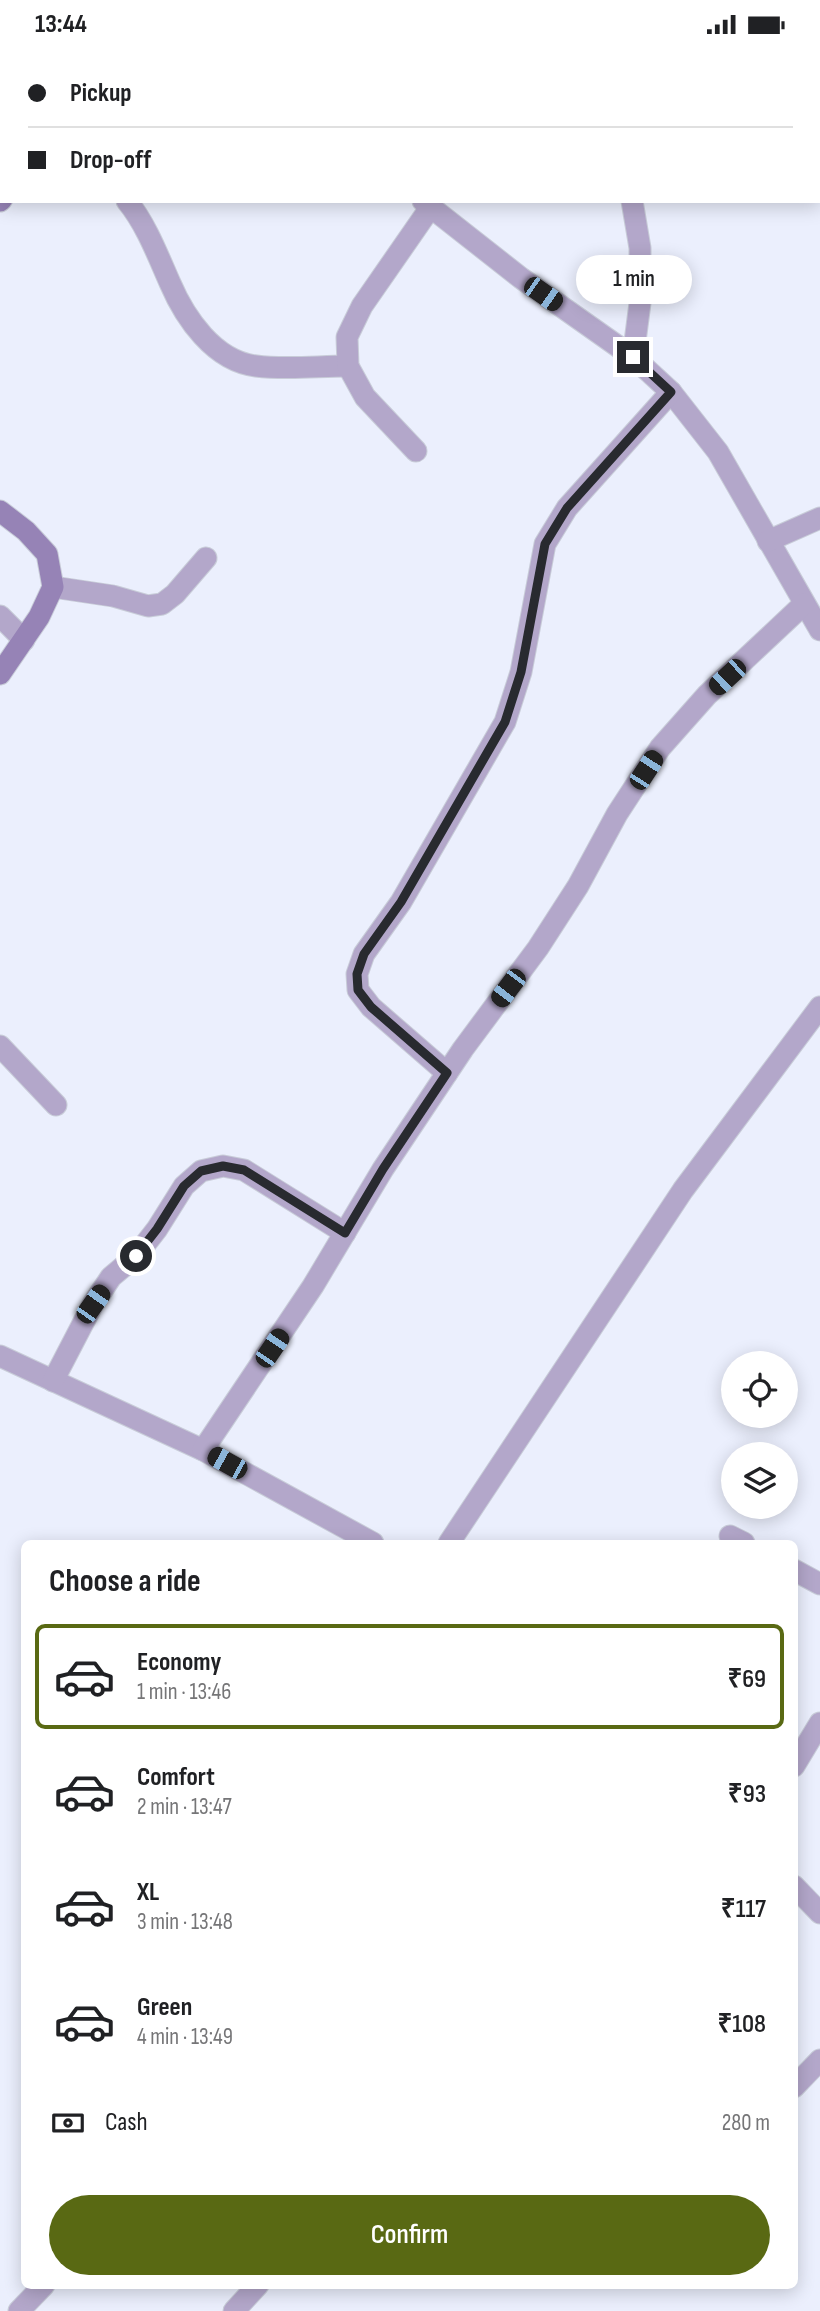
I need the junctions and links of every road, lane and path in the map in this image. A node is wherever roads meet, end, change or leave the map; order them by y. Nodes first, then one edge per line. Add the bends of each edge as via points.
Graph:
1 (128, 203) edge
2 (632, 203) edge
3 (427, 204) edge
4 (633, 357) junction
5 (348, 366) junction
6 (671, 392) junction
7 (416, 451) dead end
8 (0, 511) edge
9 (820, 518) edge
10 (768, 541) junction
11 (206, 558) dead end
12 (52, 587) junction
13 (804, 604) junction
14 (0, 616) edge
15 (820, 630) edge
16 (24, 640) junction
17 (0, 674) edge
18 (820, 1007) edge
19 (0, 1047) edge
20 (447, 1073) junction
21 (56, 1105) dead end
22 (345, 1233) junction
23 (0, 1356) edge
24 (53, 1381) junction
25 (203, 1450) junction
26 (368, 1540) edge
27 (451, 1540) edge
28 (798, 1572) edge
29 (820, 1584) edge
30 (820, 1723) edge
31 (798, 1759) edge
32 (798, 1891) edge
33 (820, 1913) edge
34 (820, 2060) edge
35 (798, 2083) edge
36 (40, 2289) edge
37 (254, 2289) edge
38 (19, 2311) edge
39 (234, 2311) edge

1 - 5 street via 174,294 197,330 223,353 254,366
2 - 4 street via 640,248 640,303
3 - 4 street
3 - 5 street via 362,306 347,337
4 - 6 street
5 - 7 street via 365,397
6 - 10 street via 718,452
6 - 20 street via 567,508 545,544 521,672 505,722 401,902 364,954 357,974 358,990 371,1007
8 - 12 street via 47,554
9 - 10 street
10 - 13 street
11 - 12 street via 162,604
12 - 16 street
13 - 15 street
13 - 20 street via 707,695 660,748 538,948
14 - 16 street
16 - 17 street
18 - 27 street via 683,1190
19 - 21 street
20 - 22 street
22 - 24 street via 244,1170 223,1166 201,1171 184,1186 143,1247 111,1277
22 - 25 street
23 - 24 street
24 - 25 street
25 - 26 street
28 - 29 street
30 - 31 street
32 - 33 street
34 - 35 street
36 - 38 street
37 - 39 street

